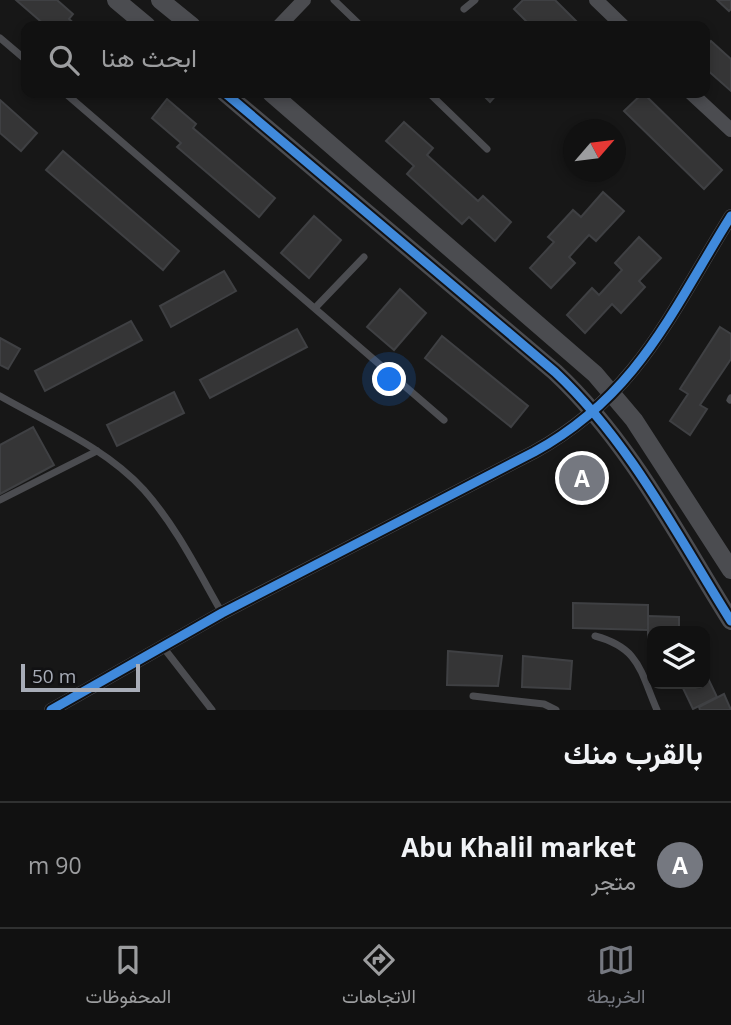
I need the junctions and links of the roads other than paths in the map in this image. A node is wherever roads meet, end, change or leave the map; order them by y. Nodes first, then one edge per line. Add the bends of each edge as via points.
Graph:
1 (116, 0) edge
2 (160, 0) edge
3 (304, 0) edge
4 (334, 0) edge
5 (475, 0) edge
6 (596, 0) edge
7 (464, 9) dead end
8 (141, 21) edge
9 (186, 21) edge
10 (284, 21) edge
11 (356, 21) edge
12 (618, 21) edge
13 (0, 38) edge
14 (21, 56) edge
15 (71, 98) edge
16 (231, 98) edge
17 (277, 98) edge
18 (434, 98) edge
19 (696, 98) edge
20 (731, 130) edge
21 (487, 149) dead end
22 (731, 216) edge
23 (364, 257) dead end
24 (315, 308) junction
25 (614, 394) junction
26 (0, 397) edge
27 (595, 412) junction
28 (444, 420) dead end
29 (97, 451) junction
30 (0, 500) edge
31 (731, 570) edge
32 (222, 613) junction
33 (731, 621) edge
34 (595, 636) dead end
35 (163, 646) junction
36 (473, 696) dead end
37 (51, 710) edge
38 (212, 710) edge
39 (556, 710) edge
40 (657, 710) edge

1 - 8 street
2 - 9 street
3 - 10 street
4 - 11 lane
5 - 7 lane
6 - 12 street
13 - 14 lane
15 - 24 lane
16 - 27 street via 555,372
17 - 25 street
18 - 21 lane
19 - 20 street
22 - 25 street via 642,360
23 - 24 lane
24 - 28 lane
25 - 27 street
25 - 31 street
26 - 29 lane
27 - 32 street via 534,452
27 - 33 street via 630,458
29 - 30 lane
29 - 32 lane via 126,472 158,507
32 - 35 street
34 - 40 lane via 629,651
35 - 37 street
35 - 38 lane
36 - 39 lane via 544,704

